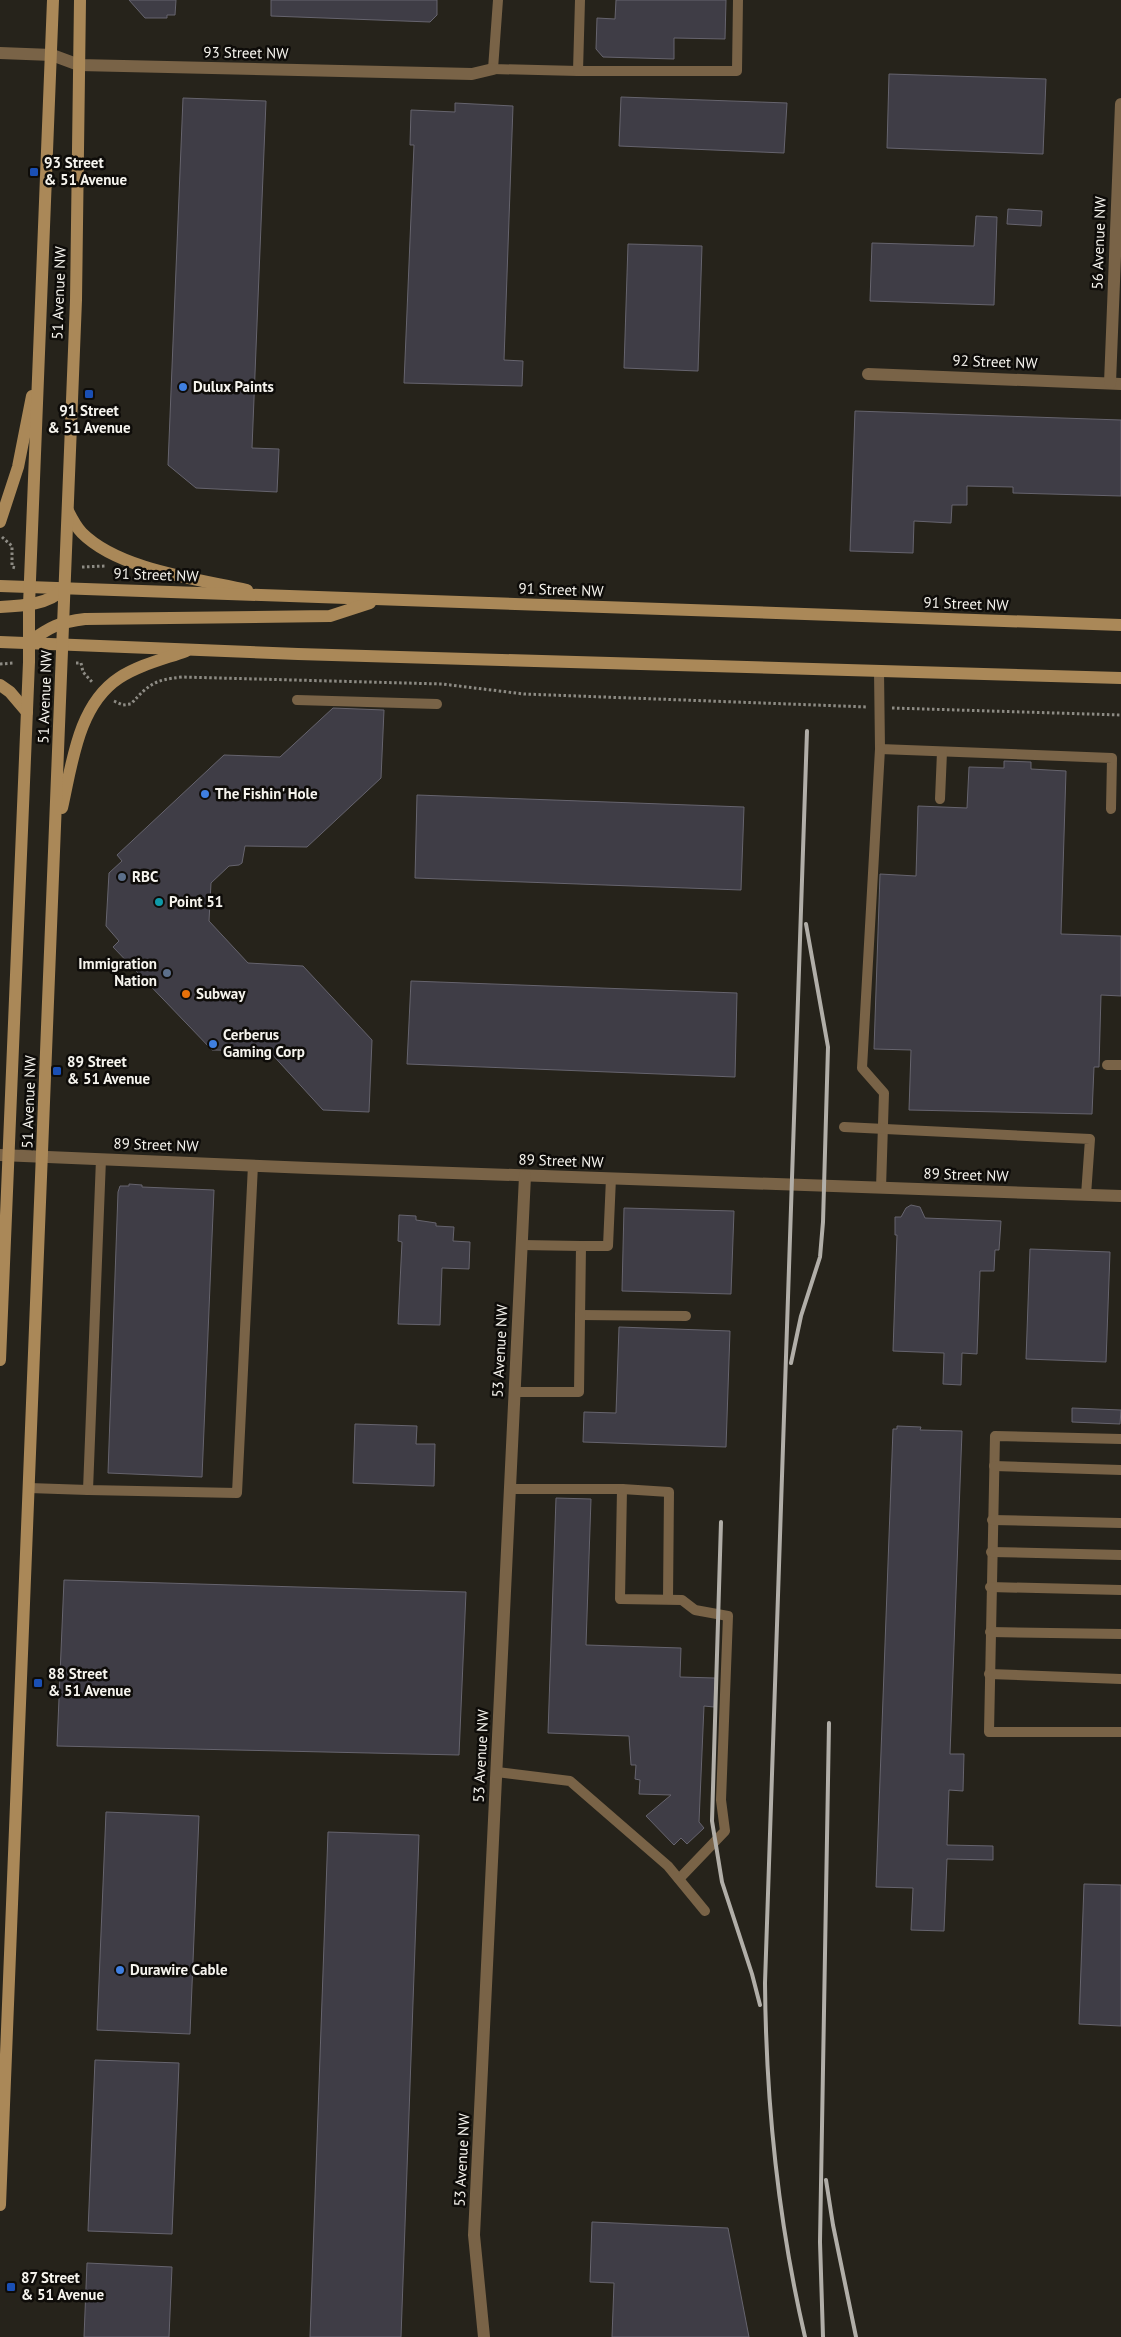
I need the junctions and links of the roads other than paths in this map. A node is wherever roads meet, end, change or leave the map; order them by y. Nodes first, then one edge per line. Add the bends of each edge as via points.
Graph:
1 (53, 0) edge
2 (80, 0) edge
3 (498, 0) edge
4 (580, 0) edge
5 (738, 0) edge
6 (0, 53) edge
7 (52, 56) junction
8 (79, 64) junction
9 (493, 70) junction
10 (578, 71) junction
11 (1121, 104) edge
12 (40, 359) junction
13 (868, 374) dead end
14 (1115, 383) edge
15 (68, 511) junction
16 (0, 522) edge
17 (0, 586) edge
18 (30, 587) junction
19 (65, 588) junction
20 (281, 597) junction
21 (380, 600) junction
22 (29, 605) junction
23 (0, 607) edge
24 (64, 621) junction
25 (1121, 625) edge
26 (0, 642) edge
27 (29, 642) junction
28 (63, 643) junction
29 (193, 649) junction
30 (879, 671) junction
31 (1121, 678) edge
32 (0, 685) edge
33 (297, 700) dead end
34 (437, 704) dead end
35 (27, 712) junction
36 (880, 749) junction
37 (942, 752) junction
38 (940, 800) dead end
39 (1111, 809) dead end
40 (55, 837) junction
41 (1107, 1065) dead end
42 (1121, 1065) edge
43 (844, 1127) dead end
44 (883, 1128) junction
45 (4, 1155) edge
46 (43, 1157) junction
47 (101, 1159) junction
48 (252, 1166) junction
49 (525, 1176) junction
50 (611, 1178) junction
51 (881, 1188) junction
52 (1086, 1195) junction
53 (1121, 1196) edge
54 (522, 1245) junction
55 (581, 1246) junction
56 (580, 1315) junction
57 (686, 1316) dead end
58 (0, 1360) edge
59 (515, 1392) junction
60 (1121, 1438) edge
61 (994, 1466) junction
62 (1121, 1470) edge
63 (29, 1488) junction
64 (510, 1489) junction
65 (88, 1490) junction
66 (622, 1490) junction
67 (992, 1520) junction
68 (1121, 1523) edge
69 (991, 1552) junction
70 (1121, 1555) edge
71 (990, 1587) junction
72 (1121, 1590) edge
73 (668, 1599) junction
74 (990, 1632) junction
75 (1121, 1634) edge
76 (989, 1674) junction
77 (1121, 1680) edge
78 (1121, 1732) edge
79 (497, 1772) junction
80 (678, 1879) junction
81 (705, 1911) dead end
82 (0, 2205) edge
83 (484, 2337) edge

1 - 7 main road, 51 Avenue NW
2 - 8 main road, 51 Avenue NW
3 - 9 lane
4 - 10 lane
5 - 10 lane via 737,71
6 - 7 street, 93 Street NW
7 - 8 street, 93 Street NW
7 - 12 main road, 51 Avenue NW
8 - 9 street, 93 Street NW via 472,74
8 - 15 main road, 51 Avenue NW via 77,274
9 - 10 lane
11 - 14 street, 56 Avenue NW
12 - 16 main road via 18,467
12 - 18 main road, 51 Avenue NW
13 - 14 street, 92 Street NW
15 - 19 main road, 51 Avenue NW
15 - 20 main road via 88,539 136,563 159,571
17 - 18 main road, 91 Street NW
18 - 19 main road, 91 Street NW
18 - 22 main road, 51 Avenue NW
19 - 20 main road, 91 Street NW
19 - 22 main road via 56,597
19 - 24 main road, 51 Avenue NW
20 - 21 main road, 91 Street NW
21 - 24 main road via 330,616 86,618
21 - 25 main road, 91 Street NW
22 - 23 main road
22 - 27 main road, 51 Avenue NW
24 - 27 main road
24 - 28 main road, 51 Avenue NW
26 - 27 main road
27 - 28 main road
27 - 35 main road, 51 Avenue NW
28 - 29 main road
28 - 40 main road, 51 Avenue NW
29 - 30 main road
29 - 40 main road via 138,668 120,678 94,705 76,748
30 - 31 main road
30 - 36 lane
32 - 35 main road
33 - 34 lane
35 - 45 main road, 51 Avenue NW
36 - 37 lane
36 - 44 lane via 862,1068 884,1093
37 - 38 lane
37 - 39 lane via 1112,758
40 - 46 main road, 51 Avenue NW
41 - 42 lane
43 - 44 lane
44 - 51 lane
44 - 52 lane via 1090,1139
45 - 46 street, 89 Street NW
45 - 58 main road, 51 Avenue NW
46 - 47 street, 89 Street NW
46 - 63 main road, 51 Avenue NW
47 - 48 street, 89 Street NW
47 - 65 lane
48 - 49 street, 89 Street NW
48 - 65 lane via 237,1493
49 - 50 street, 89 Street NW
49 - 54 street, 53 Avenue NW
50 - 51 street, 89 Street NW
50 - 55 lane via 608,1246
51 - 52 street, 89 Street NW
52 - 53 street, 89 Street NW
54 - 55 lane
54 - 59 street, 53 Avenue NW
55 - 56 lane
56 - 57 lane
56 - 59 lane via 579,1392
59 - 64 street, 53 Avenue NW
60 - 61 lane via 995,1436
61 - 62 lane
61 - 67 lane
63 - 65 lane
63 - 82 main road, 51 Avenue NW
64 - 66 lane
64 - 79 street, 53 Avenue NW
66 - 73 lane via 669,1492
66 - 73 lane via 620,1599
67 - 68 lane
67 - 69 lane
69 - 70 lane
69 - 71 lane
71 - 72 lane
71 - 74 lane
73 - 80 lane via 682,1600 695,1610 728,1616 720,1800 725,1831
74 - 75 lane
74 - 76 lane
76 - 77 lane
76 - 78 lane via 988,1732
79 - 80 lane via 570,1781 668,1866
79 - 83 street, 53 Avenue NW via 474,2235
80 - 81 lane

